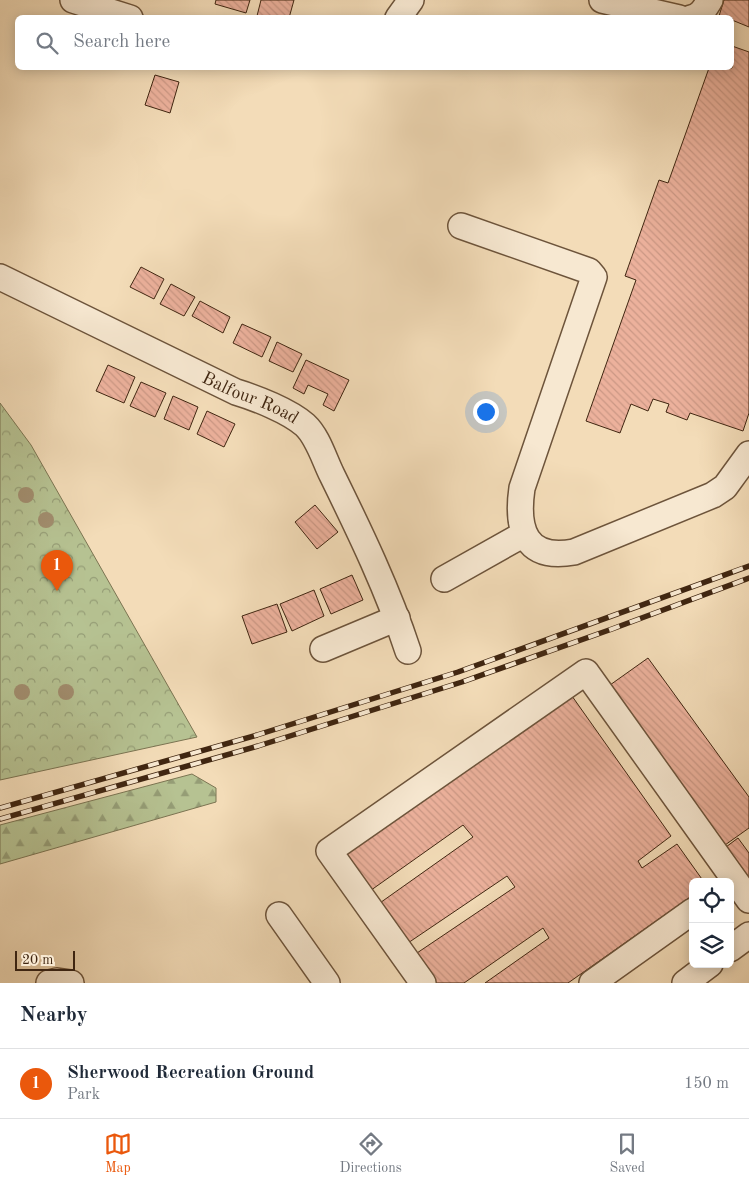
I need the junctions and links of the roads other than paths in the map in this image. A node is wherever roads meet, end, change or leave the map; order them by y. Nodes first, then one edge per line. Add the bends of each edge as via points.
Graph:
1 (73, 0) edge
2 (411, 0) edge
3 (602, 0) edge
4 (710, 0) edge
5 (120, 15) edge
6 (400, 15) edge
7 (671, 15) edge
8 (699, 15) edge
9 (461, 226) dead end
10 (0, 277) edge
11 (749, 454) edge
12 (524, 534) junction
13 (444, 579) dead end
14 (397, 618) junction
15 (323, 649) dead end
16 (408, 651) dead end
17 (738, 888) edge
18 (279, 914) dead end
19 (689, 914) edge
20 (749, 935) edge
21 (734, 946) edge
22 (705, 968) edge
23 (316, 979) edge
24 (49, 983) edge
25 (71, 983) edge
26 (423, 983) edge
27 (592, 983) edge
28 (685, 983) edge

1 - 5 street
2 - 6 street
3 - 7 street
4 - 8 street
9 - 12 street via 589,270 594,277 522,488 519,513
10 - 14 street, Balfour Road via 236,392 256,398 305,425 314,437
11 - 12 street via 725,487 713,495 584,549 566,554 545,552
12 - 13 street
14 - 15 street
14 - 16 street, Balfour Road
17 - 26 street via 586,672 329,851
18 - 23 street
19 - 27 street
20 - 21 street
22 - 28 street
24 - 25 street via 57,980

